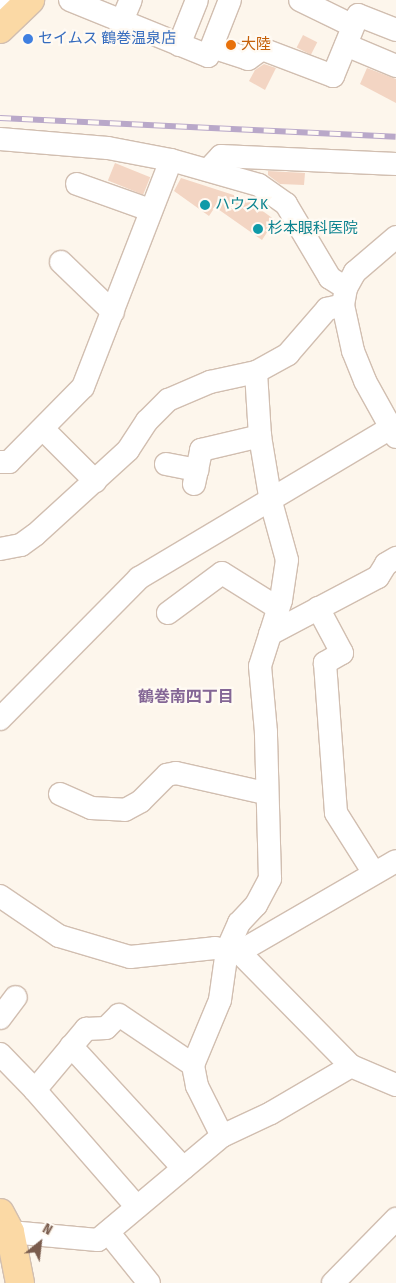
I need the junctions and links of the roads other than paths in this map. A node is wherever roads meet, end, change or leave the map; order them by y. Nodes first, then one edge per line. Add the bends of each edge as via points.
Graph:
1 (70, 0) edge
2 (132, 0) edge
3 (197, 0) edge
4 (230, 0) edge
5 (300, 0) edge
6 (122, 23) junction
7 (396, 30) edge
8 (350, 36) junction
9 (179, 45) junction
10 (212, 46) junction
11 (396, 66) edge
12 (0, 139) edge
13 (171, 160) junction
14 (396, 164) edge
15 (208, 170) junction
16 (77, 184) dead end
17 (150, 210) junction
18 (396, 237) edge
19 (61, 262) dead end
20 (345, 296) junction
21 (113, 312) junction
22 (256, 372) junction
23 (43, 429) junction
24 (394, 430) edge
25 (260, 436) junction
26 (0, 462) edge
27 (166, 464) dead end
28 (95, 481) junction
29 (271, 502) junction
30 (0, 549) edge
31 (396, 558) edge
32 (278, 608) junction
33 (318, 608) junction
34 (168, 613) dead end
35 (270, 634) junction
36 (0, 719) edge
37 (265, 793) junction
38 (60, 794) dead end
39 (396, 861) edge
40 (374, 873) junction
41 (0, 896) edge
42 (233, 951) junction
43 (16, 997) dead end
44 (0, 1018) edge
45 (71, 1046) junction
46 (0, 1054) edge
47 (193, 1065) junction
48 (351, 1066) junction
49 (396, 1085) edge
50 (35, 1090) junction
51 (222, 1136) junction
52 (183, 1168) junction
53 (138, 1207) junction
54 (396, 1219) edge
55 (5, 1223) edge
56 (108, 1232) junction
57 (20, 1283) edge
58 (149, 1283) edge
59 (333, 1283) edge

1 - 6 street
2 - 6 street
3 - 9 street
4 - 10 street
5 - 8 street
6 - 9 street
7 - 8 street via 358,15
8 - 10 street via 333,76 262,50 248,59
8 - 11 street
9 - 10 street via 208,56
12 - 13 street via 108,148
13 - 15 street
13 - 17 street
14 - 15 street via 221,156
15 - 20 street via 259,185 286,204 330,278
16 - 17 street
17 - 21 street
18 - 20 street via 355,272
19 - 21 street
20 - 22 street via 327,309 288,354
20 - 24 street via 353,351 365,381
21 - 23 street via 83,387
22 - 25 street
22 - 28 street via 210,382 168,400 147,420 128,450
23 - 26 street via 9,462
23 - 28 street
24 - 29 street
25 - 27 street via 201,450 195,477
25 - 29 street
28 - 30 street via 35,535 21,545
29 - 32 street via 287,560
29 - 36 street via 139,578
31 - 33 street via 386,564 378,577
32 - 34 street via 222,573
32 - 35 street
33 - 35 street
33 - 40 street via 342,653 325,663 336,813
35 - 37 street via 260,666 266,732
37 - 38 street via 176,773 167,775 141,801 125,810 91,808
37 - 42 street via 270,879 256,905 239,923
39 - 40 street
40 - 42 street
41 - 42 street via 59,936 130,957
42 - 47 street via 220,1000
42 - 48 street
43 - 44 street
45 - 47 street via 86,1028 106,1028 119,1015
45 - 50 street
45 - 52 street
46 - 50 street
47 - 51 street via 197,1086
48 - 49 street
48 - 51 street via 271,1113
50 - 53 street
51 - 52 street
52 - 53 street
53 - 56 street
54 - 59 street
55 - 56 street via 98,1240
55 - 57 main road
56 - 58 street

